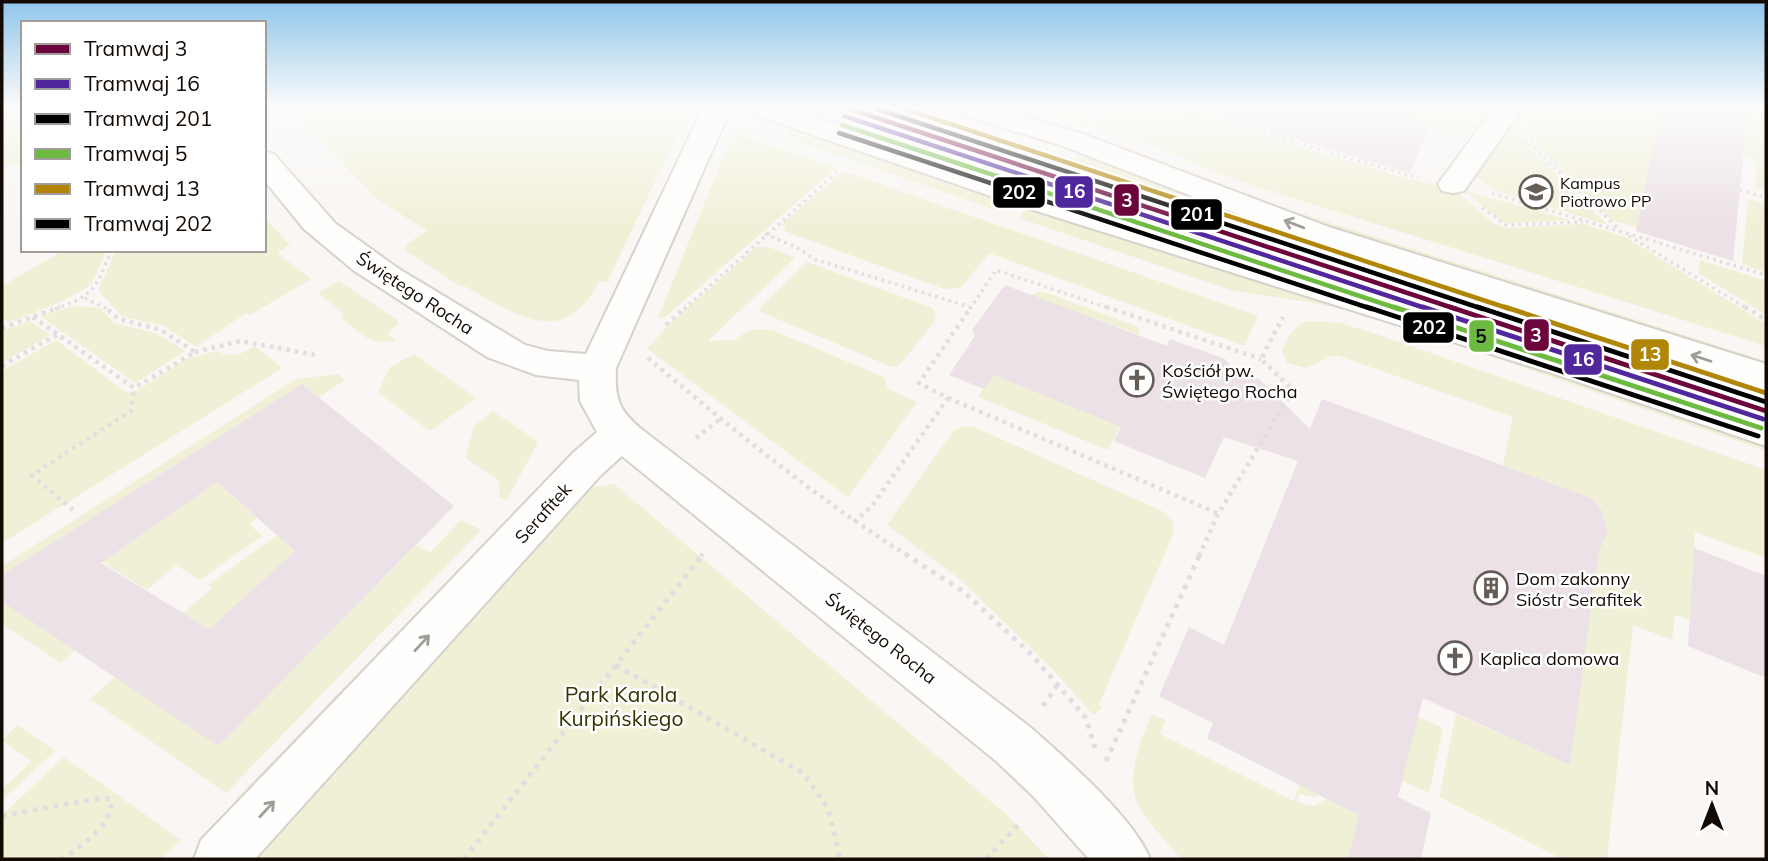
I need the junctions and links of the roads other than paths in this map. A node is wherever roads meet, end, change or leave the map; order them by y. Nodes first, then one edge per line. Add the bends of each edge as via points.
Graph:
1 (696, 148) edge
2 (881, 148) edge
3 (970, 148) edge
4 (1009, 148) edge
5 (1094, 148) edge
6 (1479, 148) edge
7 (266, 163) edge
8 (1453, 184) road end
9 (1107, 187) junction
10 (1399, 282) junction
11 (1498, 293) junction
12 (1482, 339) junction
13 (598, 368) junction
14 (1766, 379) edge
15 (1766, 430) edge
16 (622, 433) junction
17 (220, 859) edge
18 (1124, 859) edge

1 - 13 street
2 - 12 street
3 - 9 street
4 - 9 street
11 -> 5 street via 1318,234
6 - 8 street
7 - 13 street, Świętego Rocha via 324,230 500,348 543,365
9 - 10 street
10 - 11 street
10 - 12 street
14 -> 11 street
12 - 15 street
13 - 16 street via 595,388 599,407
17 -> 16 street, Serafitek via 587,464
16 - 18 street, Świętego Rocha via 1013,744 1051,778

